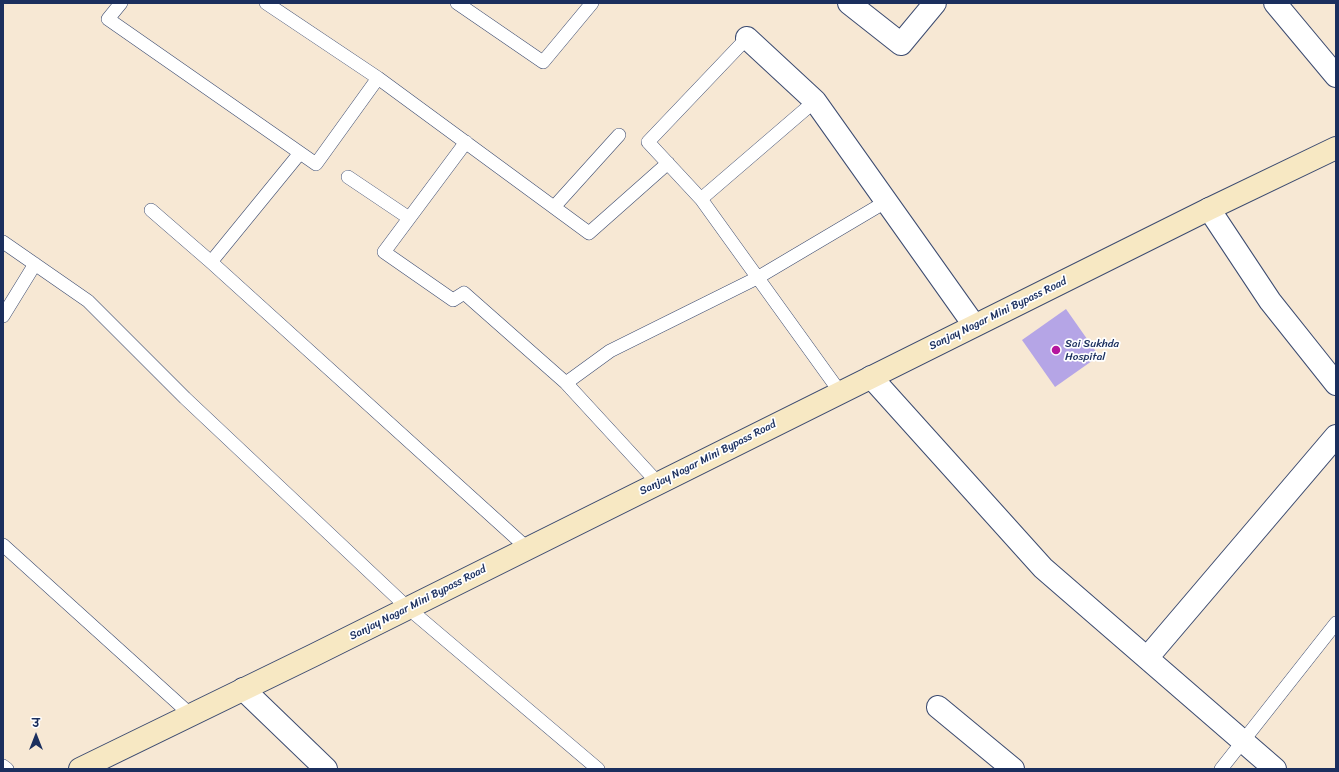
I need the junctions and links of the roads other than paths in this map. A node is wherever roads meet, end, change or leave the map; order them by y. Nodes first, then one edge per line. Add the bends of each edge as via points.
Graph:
1 (121, 3) edge
2 (266, 3) edge
3 (457, 3) edge
4 (592, 3) edge
5 (849, 3) edge
6 (935, 3) edge
7 (1275, 3) edge
8 (282, 7) edge
9 (747, 38) joint
10 (1336, 76) edge
11 (378, 78) junction
12 (815, 101) junction
13 (619, 135) dead end
14 (466, 142) junction
15 (1336, 148) edge
16 (300, 153) junction
17 (668, 163) junction
18 (348, 177) dead end
19 (701, 199) junction
20 (887, 201) junction
21 (554, 207) junction
22 (1208, 209) junction
23 (151, 210) dead end
24 (409, 218) junction
25 (3, 242) edge
26 (211, 262) junction
27 (35, 264) junction
28 (757, 278) junction
29 (3, 316) edge
30 (974, 325) junction
31 (870, 377) junction
32 (566, 383) junction
33 (1336, 384) edge
34 (840, 392) junction
35 (1336, 436) edge
36 (658, 483) junction
37 (3, 545) edge
38 (527, 548) junction
39 (408, 608) junction
40 (1336, 623) edge
41 (1147, 658) junction
42 (243, 690) junction
43 (938, 707) dead end
44 (191, 715) junction
45 (1243, 741) junction
46 (3, 766) edge
47 (7, 769) edge
48 (80, 769) edge
49 (326, 769) edge
50 (598, 769) edge
51 (1013, 769) edge
52 (1221, 769) edge
53 (1275, 769) edge

1 - 16 lane via 108,19
2 - 8 lane
3 - 4 lane via 543,62
5 - 6 street via 901,44
7 - 10 street
8 - 11 lane
9 - 12 street
9 - 17 lane via 648,142
11 - 14 lane
11 - 16 lane via 316,164
12 - 19 lane
12 - 20 street
13 - 21 lane
14 - 21 lane
14 - 24 lane
15 - 22 street, Sanjay Nagar Mini Bypass Road
16 - 26 lane
17 - 19 lane
17 - 21 lane via 589,234
18 - 24 lane
19 - 28 lane
20 - 28 lane
20 - 30 street
22 - 30 street, Sanjay Nagar Mini Bypass Road
22 - 33 street via 1270,301
23 - 26 lane
24 - 32 lane via 384,252 453,300 464,293
25 - 27 lane
26 - 38 lane
27 - 29 lane
27 - 39 lane via 88,301 185,398
28 - 32 lane via 610,351
28 - 34 lane
30 - 31 street, Sanjay Nagar Mini Bypass Road
31 - 34 street, Sanjay Nagar Mini Bypass Road
31 - 41 street via 1043,568
32 - 36 lane
34 - 36 street, Sanjay Nagar Mini Bypass Road
35 - 41 street
36 - 38 street, Sanjay Nagar Mini Bypass Road
37 - 44 lane
38 - 39 street, Sanjay Nagar Mini Bypass Road
39 - 42 street, Sanjay Nagar Mini Bypass Road
39 - 50 lane
40 - 45 lane
41 - 45 street
42 - 44 street, Sanjay Nagar Mini Bypass Road
42 - 49 street
43 - 51 street
44 - 48 street, Sanjay Nagar Mini Bypass Road
45 - 52 lane
45 - 53 street
46 - 47 lane

